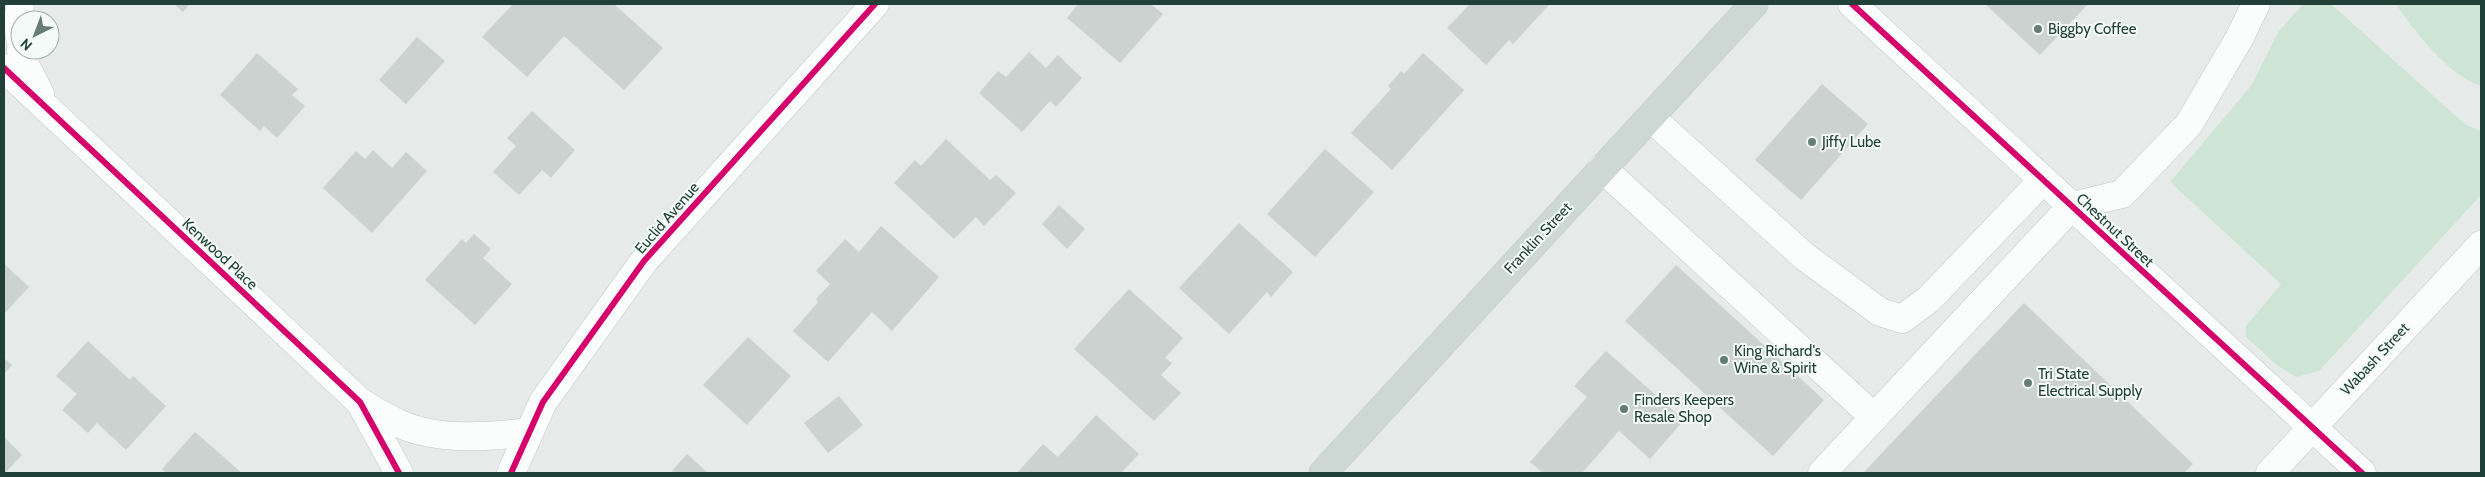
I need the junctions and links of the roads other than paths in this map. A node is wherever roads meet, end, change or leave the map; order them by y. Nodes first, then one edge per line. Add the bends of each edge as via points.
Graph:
1 (874, 4) edge
2 (1754, 4) edge
3 (1852, 4) edge
4 (2256, 4) edge
5 (23, 60) edge
6 (4, 68) edge
7 (50, 113) junction
8 (1650, 117) junction
9 (1602, 168) junction
10 (2043, 180) junction
11 (2072, 206) junction
12 (2481, 245) edge
13 (360, 402) junction
14 (1874, 417) junction
15 (2311, 427) junction
16 (529, 432) junction
17 (399, 473) edge
18 (511, 473) edge
19 (1323, 473) edge
20 (1822, 473) edge
21 (2270, 473) edge
22 (2362, 473) edge

1 - 16 street, Euclid Avenue via 644,261 543,402
2 - 8 main road, Franklin Street
3 - 10 street, Chestnut Street
4 - 11 street via 2189,124 2122,194
5 - 7 street
6 - 7 street, Kenwood Place
7 - 13 street, Kenwood Place
8 - 9 main road, Franklin Street
8 - 10 street via 1804,256 1880,312 1902,319 1929,299
9 - 14 street
9 - 19 main road, Franklin Street
10 - 11 street, Chestnut Street
11 - 14 street
11 - 15 street, Chestnut Street
12 - 15 street, Wabash Street
13 - 16 street, Kenwood Place via 401,425 447,436
13 - 17 street, Kenwood Place
14 - 20 street
15 - 21 street, Wabash Street
15 - 22 street, Chestnut Street
16 - 18 street, Euclid Avenue

